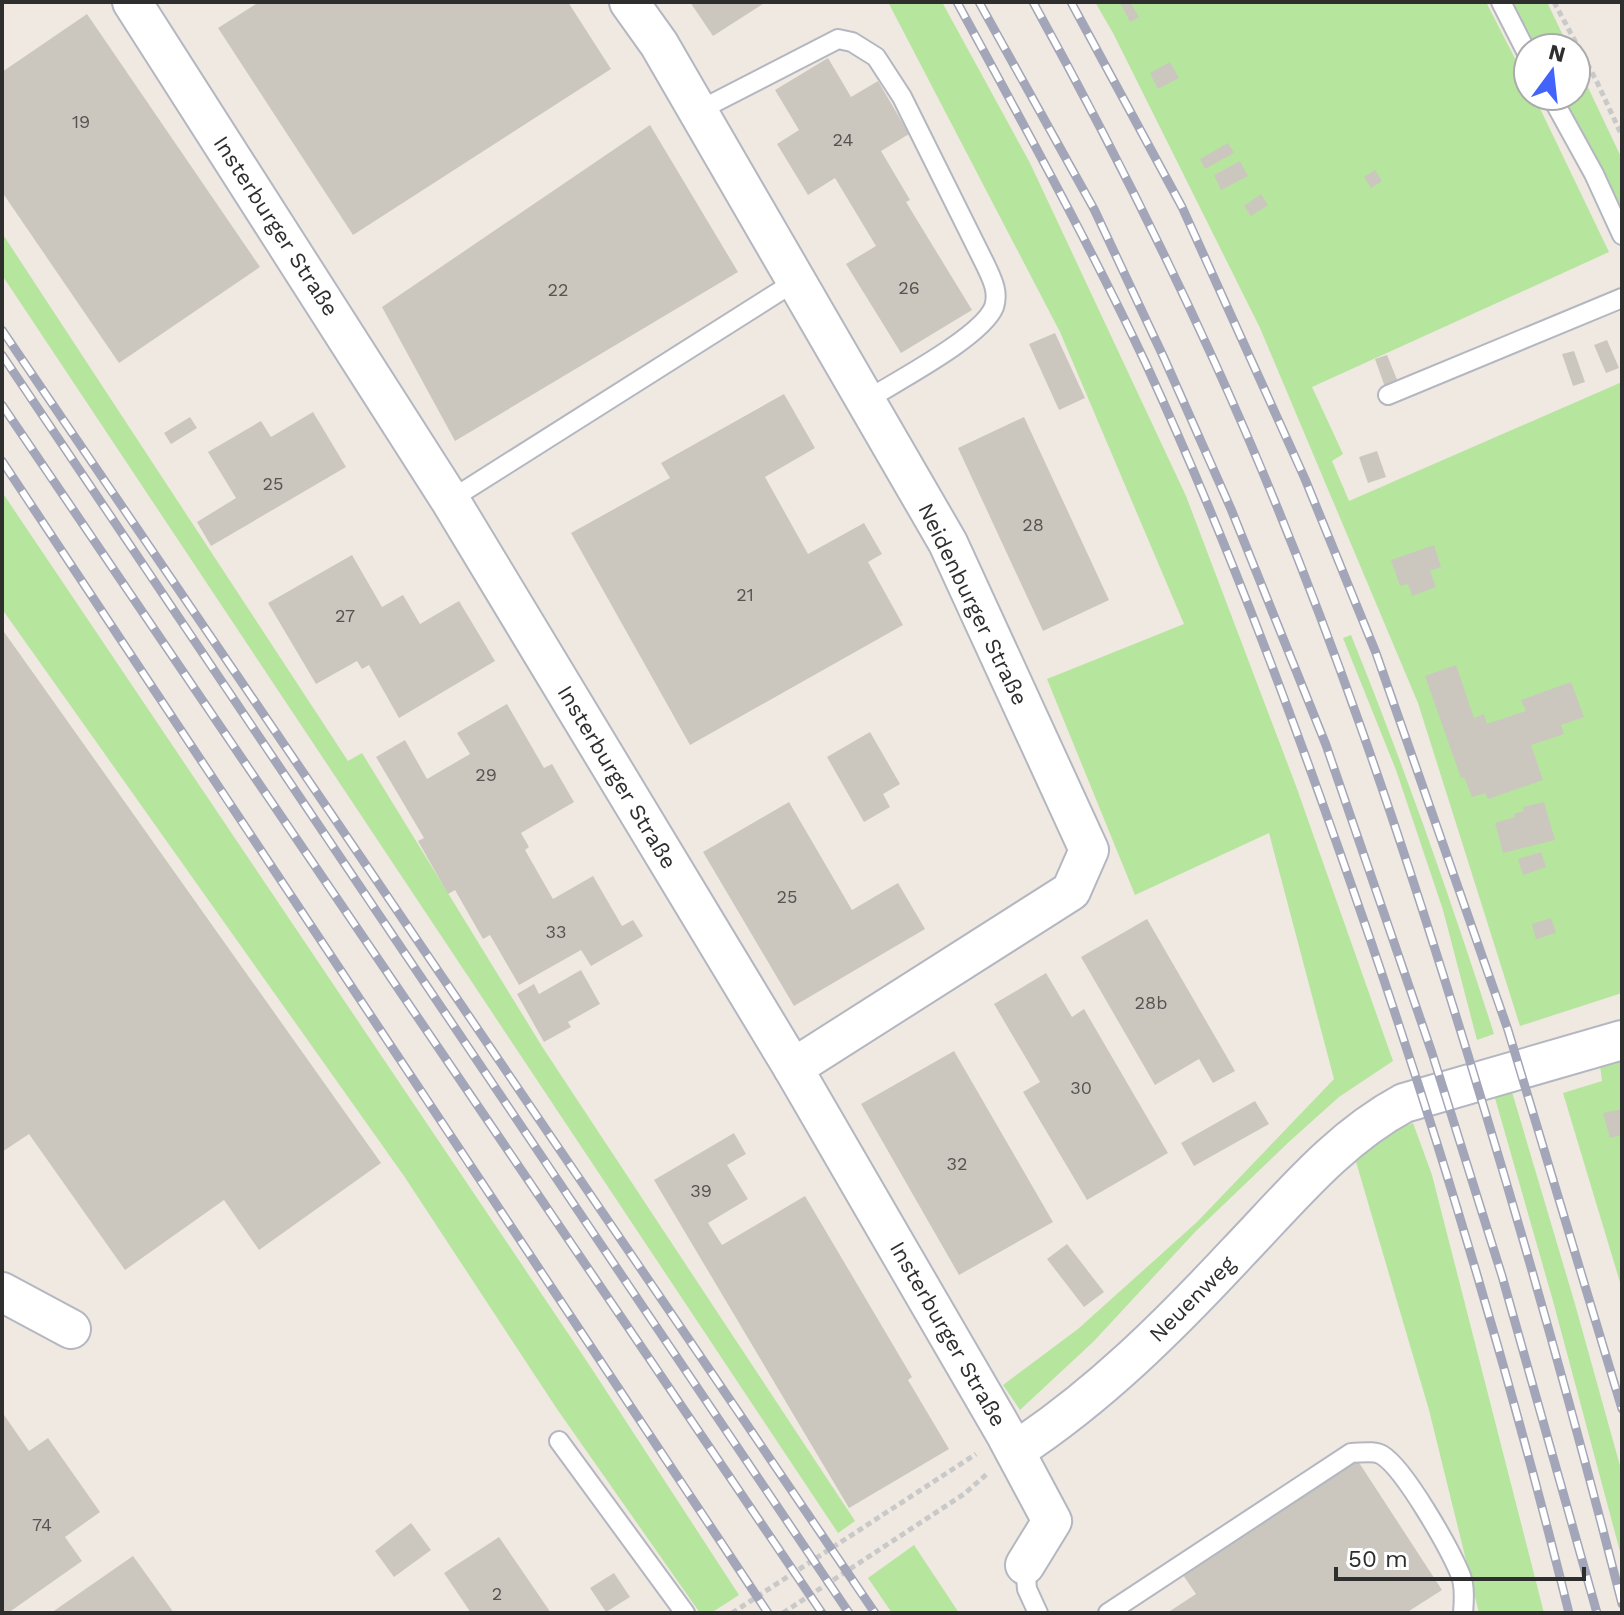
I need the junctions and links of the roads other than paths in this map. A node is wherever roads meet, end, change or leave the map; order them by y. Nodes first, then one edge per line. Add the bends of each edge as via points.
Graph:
1 (132, 2) edge
2 (629, 2) edge
3 (1501, 2) edge
4 (1516, 32) edge
5 (698, 111) junction
6 (1560, 112) edge
7 (1622, 235) edge
8 (796, 281) junction
9 (1622, 298) edge
10 (1388, 395) dead end
11 (865, 401) junction
12 (450, 500) junction
13 (1622, 1040) edge
14 (793, 1068) junction
15 (2, 1292) edge
16 (71, 1329) dead end
17 (559, 1441) dead end
18 (1011, 1443) junction
19 (1025, 1565) joint
20 (685, 1613) edge
21 (1038, 1613) edge
22 (1108, 1613) edge
23 (1463, 1613) edge

1 - 12 street, Insterburger Straße
2 - 5 street, Neidenburger Straße
3 - 4 lane
5 - 8 street, Neidenburger Straße
5 - 11 lane via 838,39 876,57 902,97 986,266 996,289 995,305 968,337
6 - 7 lane
8 - 11 street, Neidenburger Straße
8 - 12 lane
9 - 10 lane
11 - 14 street, Neidenburger Straße via 948,543 1089,850 1071,891
12 - 14 street, Insterburger Straße
13 - 18 street, Neuenweg via 1404,1103 1376,1118 1341,1144 1187,1307 1095,1393 1055,1424
14 - 18 street, Insterburger Straße
15 - 16 street
17 - 20 lane
18 - 19 street, Insterburger Straße via 1052,1521
19 - 21 lane via 1027,1589
22 - 23 lane via 1351,1453 1378,1452 1394,1464 1433,1523 1461,1577

